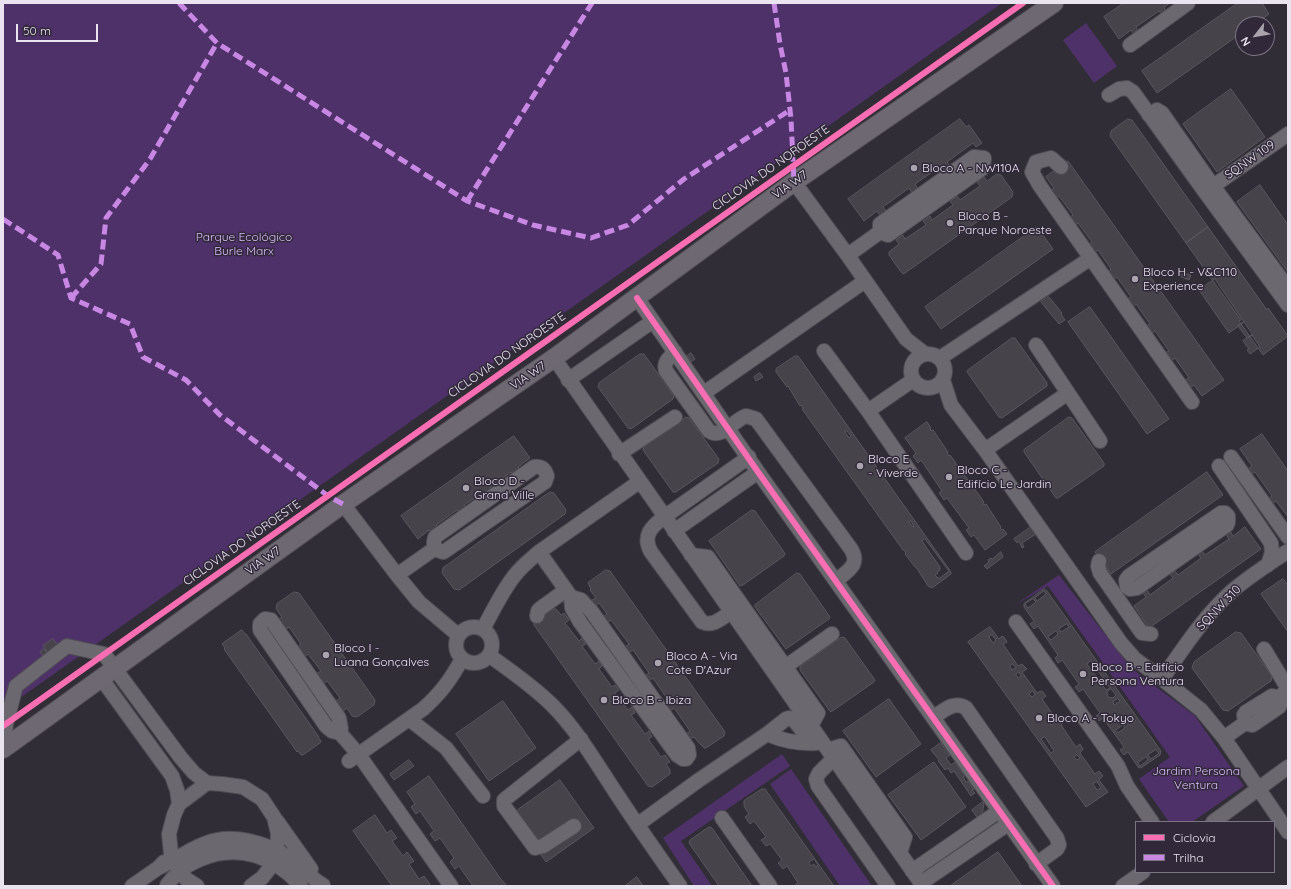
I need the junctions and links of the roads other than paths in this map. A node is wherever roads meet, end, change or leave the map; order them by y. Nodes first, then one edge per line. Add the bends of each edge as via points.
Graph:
1 (1054, 3) edge
2 (1188, 3) edge
3 (1130, 45) dead end
4 (1108, 94) dead end
5 (1288, 134) edge
6 (1061, 167) dead end
7 (794, 182) junction
8 (1209, 189) junction
9 (880, 232) junction
10 (848, 255) junction
11 (1091, 258) junction
12 (865, 281) junction
13 (1288, 288) edge
14 (637, 298) junction
15 (1288, 305) edge
16 (653, 321) junction
17 (906, 340) junction
18 (1036, 345) dead end
19 (824, 351) dead end
20 (675, 352) junction
21 (924, 354) junction
22 (554, 358) junction
23 (940, 358) junction
24 (916, 378) junction
25 (568, 380) junction
26 (943, 380) junction
27 (704, 393) junction
28 (1068, 393) junction
29 (1192, 402) dead end
30 (951, 405) junction
31 (868, 411) junction
32 (675, 417) dead end
33 (729, 428) junction
34 (1100, 441) dead end
35 (985, 450) junction
36 (619, 454) junction
37 (749, 457) junction
38 (1231, 457) dead end
39 (1219, 466) dead end
40 (758, 472) junction
41 (639, 482) junction
42 (343, 504) junction
43 (664, 516) junction
44 (674, 531) junction
45 (1288, 537) edge
46 (434, 549) junction
47 (539, 552) junction
48 (966, 553) dead end
49 (691, 555) junction
50 (1286, 556) edge
51 (1100, 562) dead end
52 (1268, 565) junction
53 (397, 575) junction
54 (836, 581) junction
55 (1127, 588) junction
56 (569, 594) junction
57 (1115, 596) junction
58 (1097, 608) junction
59 (731, 612) junction
60 (537, 616) dead end
61 (1016, 622) dead end
62 (483, 629) junction
63 (832, 634) dead end
64 (1151, 634) dead end
65 (458, 635) junction
66 (1264, 649) dead end
67 (490, 656) junction
68 (462, 658) junction
69 (785, 666) junction
70 (108, 673) junction
71 (1162, 678) junction
72 (933, 718) junction
73 (409, 719) junction
74 (811, 726) junction
75 (340, 733) junction
76 (767, 734) junction
77 (1224, 738) junction
78 (581, 740) junction
79 (824, 748) junction
80 (3, 749) edge
81 (354, 758) junction
82 (1288, 768) edge
83 (208, 783) junction
84 (1258, 789) junction
85 (483, 796) dead end
86 (178, 804) junction
87 (999, 811) junction
88 (274, 818) junction
89 (722, 818) dead end
90 (1151, 821) edge
91 (1214, 821) edge
92 (1008, 824) junction
93 (637, 825) junction
94 (574, 826) dead end
95 (1288, 832) edge
96 (275, 857) junction
97 (1036, 864) junction
98 (181, 870) edge
99 (912, 871) junction
100 (1143, 873) edge
101 (166, 885) edge
102 (922, 885) edge
103 (132, 886) edge
104 (251, 886) edge
105 (301, 886) edge
106 (323, 886) edge
107 (451, 886) edge
108 (680, 886) edge
109 (770, 886) edge
110 (888, 886) edge
111 (1053, 886) edge
112 (1124, 886) edge

1 - 7 main road, VIA W7
2 - 3 street
4 - 8 street via 1127,88 1133,92 1149,115 1157,110 1162,113
5 - 8 street, SQNW 109
6 - 11 street via 1050,158 1036,162 1032,172
7 - 10 street
7 - 14 main road, VIA W7
8 - 13 street
8 - 15 street
9 - 9 street via 888,235 983,168 984,158 974,157 886,219 880,224
9 - 10 street
10 - 12 street
11 - 23 street
11 - 29 street
12 - 17 street
12 - 27 street
14 - 16 street
14 - 22 main road, VIA W7
16 - 20 street
16 - 25 street
17 - 21 street
17 - 24 street
18 - 28 street
19 - 31 street
20 - 27 street
20 - 33 street via 664,366 666,371 709,431 717,433
21 - 23 street via 930,353
21 - 24 street via 916,358
22 - 25 street
22 - 42 main road, VIA W7
23 - 26 street via 945,368
24 - 26 street via 934,387
24 - 30 street
24 - 31 street
25 - 36 street
26 - 30 street
27 - 33 street
28 - 34 street
28 - 35 street
30 - 35 street
31 - 48 street
32 - 36 street
33 - 37 street
33 - 54 street via 743,416 756,418 851,549 856,561
35 - 58 street
36 - 41 street
37 - 40 street
37 - 43 street
38 - 45 street
39 - 52 street via 1271,543 1272,552
40 - 44 street
40 - 54 street
41 - 43 street
41 - 47 street
42 - 53 street
42 - 70 main road, VIA W7
43 - 44 street
43 - 59 street via 654,524 647,538 647,545 655,558 702,622 713,623
44 - 49 street
46 - 46 street via 445,552 545,482 547,476 544,469 534,467 436,537
46 - 53 street
47 - 56 street
47 - 62 street via 514,576
49 - 59 street
49 - 69 street via 708,557
50 - 52 street, SQNW 310
51 - 57 street via 1100,573
52 - 71 street, SQNW 310 via 1231,592 1206,619
53 - 65 street via 419,602
54 - 72 street
55 - 55 street via 1137,588 1226,525 1228,516 1218,514 1129,576 1126,580
55 - 57 street
56 - 56 street via 572,608 589,636 677,755 686,759 689,755 688,748 602,626 581,600
56 - 60 street via 541,608
57 - 58 street
57 - 64 street via 1142,633
58 - 71 street via 1135,659
59 - 74 street
61 - 90 street via 1118,766 1127,786
62 - 65 street via 469,627
62 - 67 street via 493,644
63 - 69 street
65 - 68 street via 456,645 458,655
66 - 77 street via 1287,690 1279,698 1279,707 1252,725 1246,722
67 - 68 street via 476,664
67 - 78 street via 551,705
68 - 73 street via 443,689
69 - 74 street via 818,714
70 - 80 main road, VIA W7
70 - 80 street via 104,654 67,646 16,686 6,724
70 - 83 street via 194,773
70 - 86 street via 172,776
71 - 77 street via 1201,710
72 - 87 street
72 - 97 street via 958,704 966,708 1057,838 1057,849
73 - 81 street
73 - 85 street via 446,748
74 - 79 street
75 - 75 street via 339,718 271,620 264,620 260,624 260,630 326,726
75 - 81 street
76 - 79 street
76 - 79 street via 786,719 792,718
76 - 93 street
77 - 84 street
78 - 93 street
78 - 94 street via 504,800 504,806 536,848
79 - 99 street via 841,746 846,752 904,837 900,853
79 - 110 street via 816,779 818,786
81 - 107 street
82 - 84 street
83 - 86 street
83 - 88 street via 243,787 262,799
84 - 91 street
84 - 95 street
86 - 98 street via 169,834
87 - 92 street
87 - 99 street
88 - 96 street via 278,834
88 - 106 street
89 - 109 street
92 - 97 street
92 - 102 street
93 - 108 street
96 - 98 street via 261,844 223,839 188,851
96 - 104 street via 262,878
96 - 105 street
96 - 106 street via 299,865 313,880
97 - 111 street
98 - 101 street
98 - 103 street via 158,868
99 - 102 street
100 - 112 street

